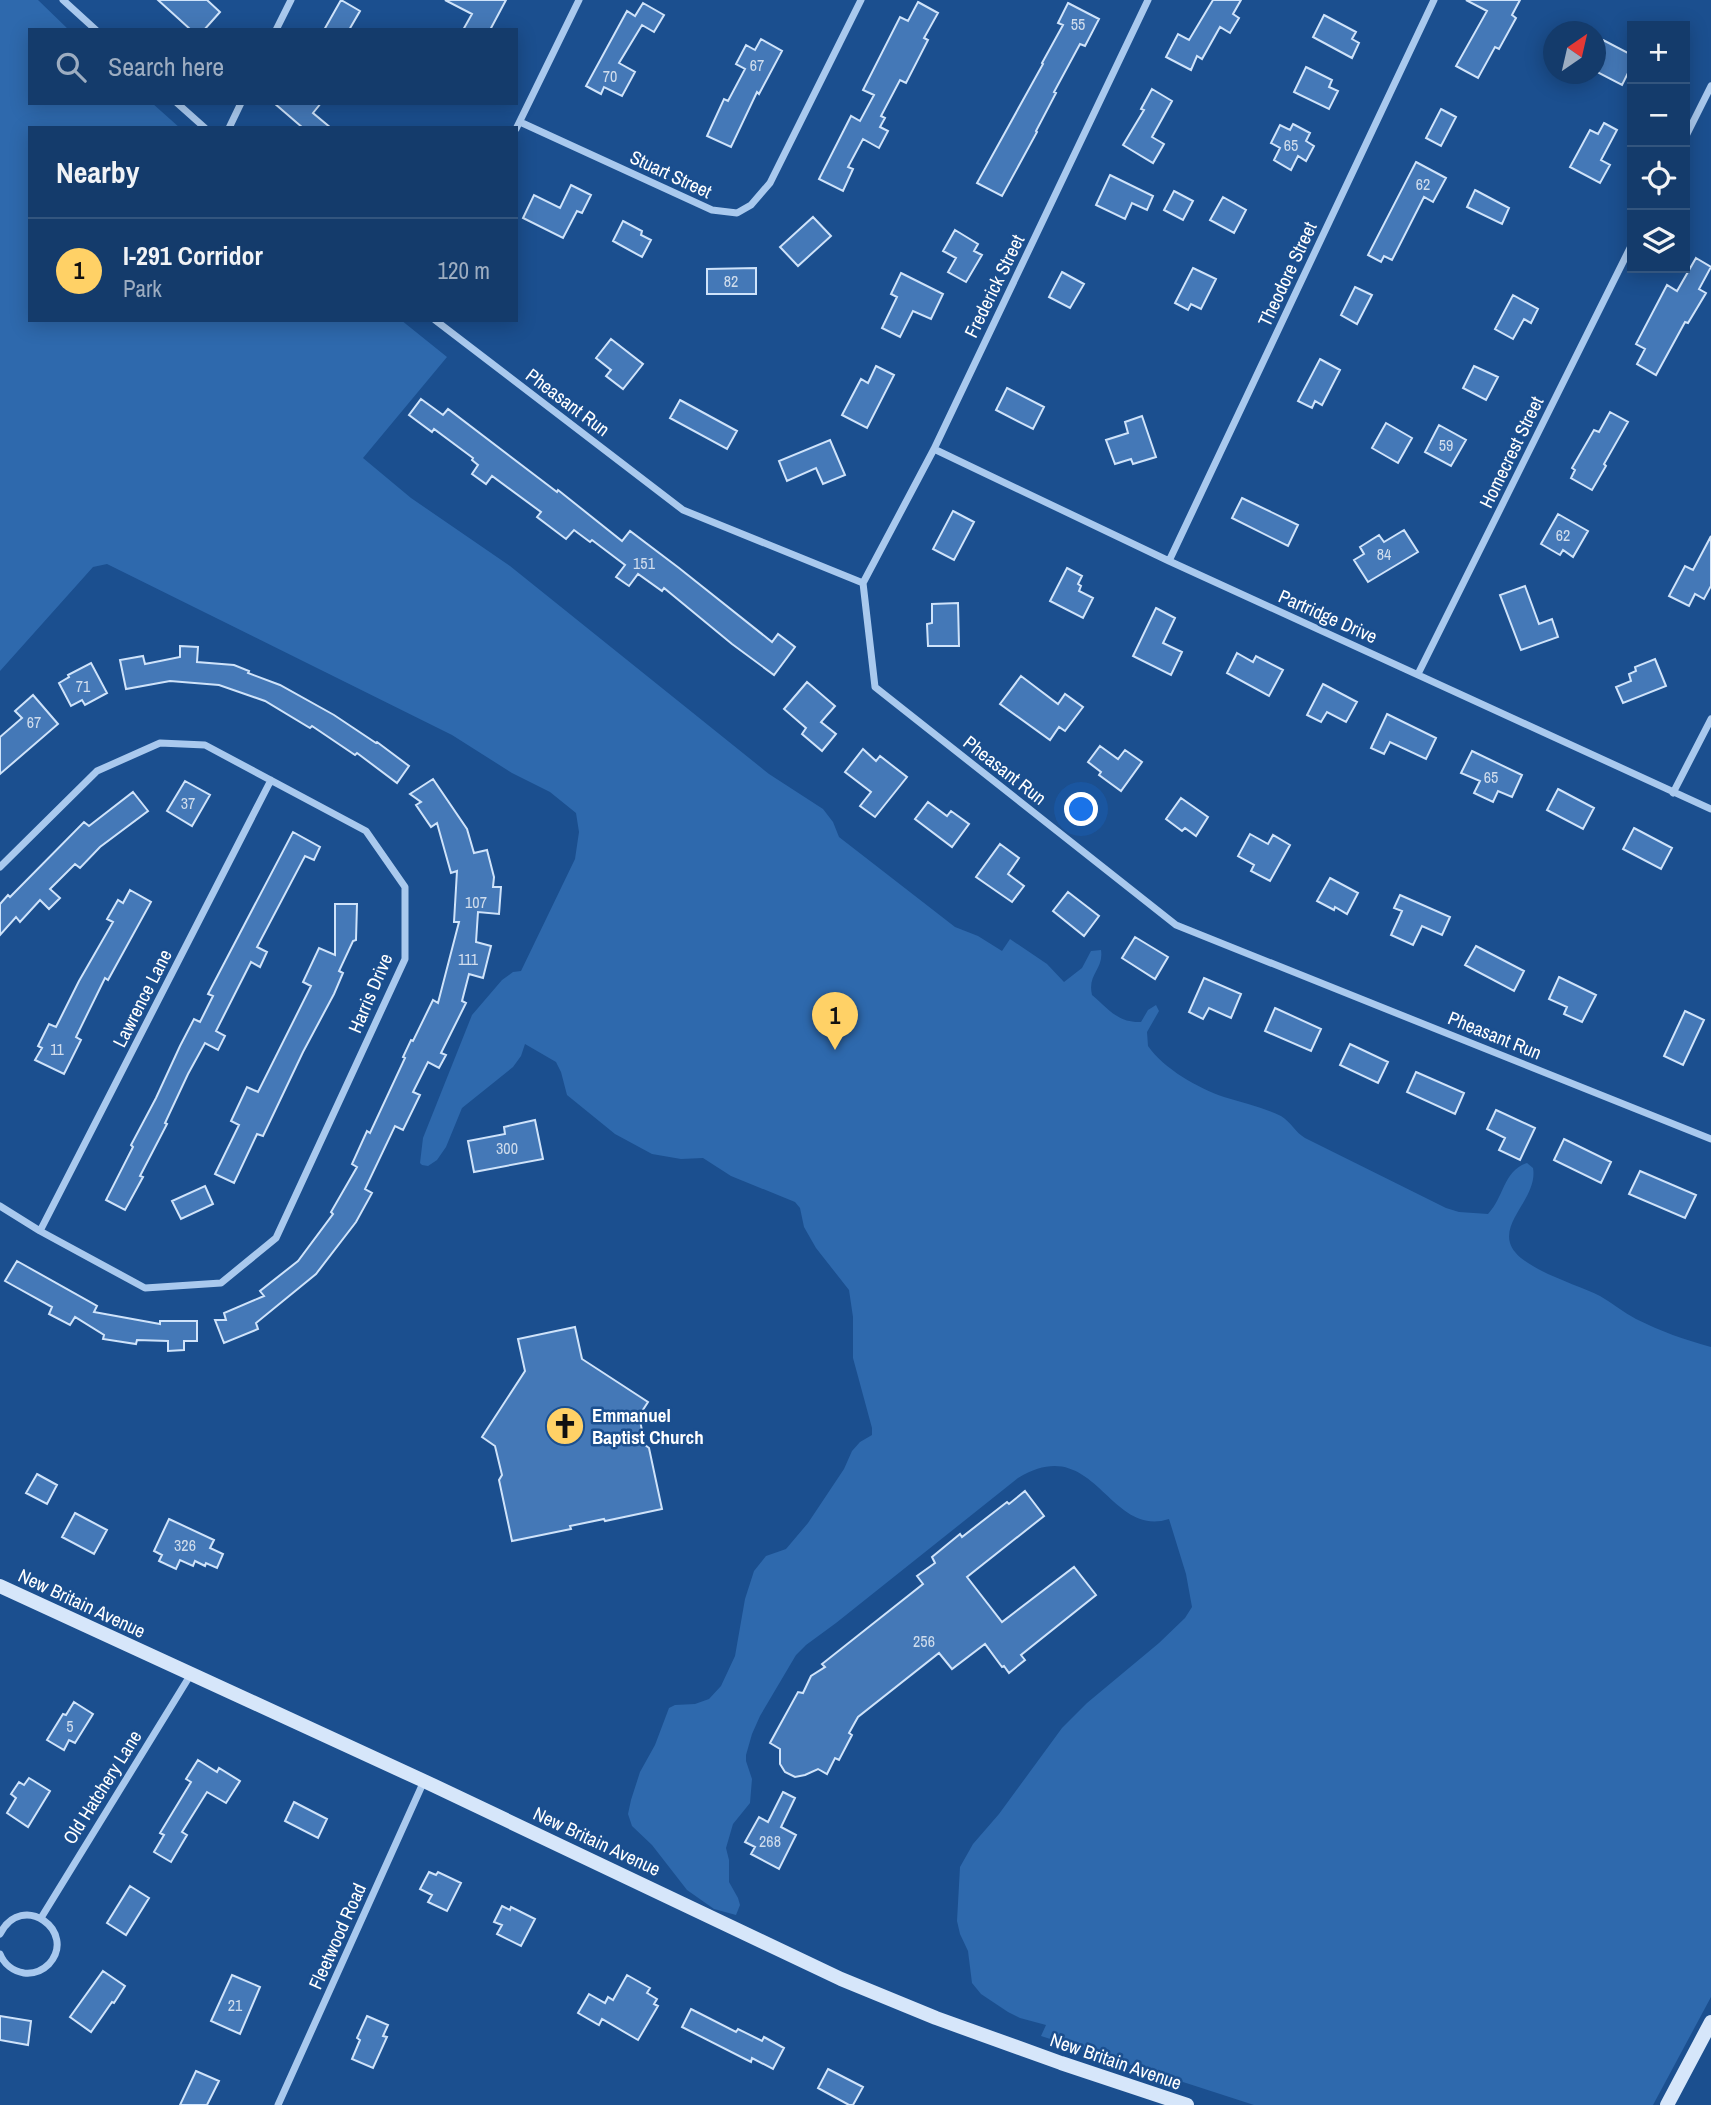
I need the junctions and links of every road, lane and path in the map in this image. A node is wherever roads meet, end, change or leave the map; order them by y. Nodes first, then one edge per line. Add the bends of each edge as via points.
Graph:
1 (63, 0) edge
2 (291, 0) edge
3 (579, 0) edge
4 (860, 0) edge
5 (1148, 0) edge
6 (1434, 0) edge
7 (94, 28) edge
8 (277, 28) edge
9 (1711, 86) edge
10 (179, 105) edge
11 (240, 105) edge
12 (518, 125) edge
13 (203, 126) edge
14 (230, 126) edge
15 (1690, 128) edge
16 (1627, 254) edge
17 (438, 322) edge
18 (934, 449) junction
19 (1169, 561) junction
20 (863, 583) junction
21 (1418, 674) junction
22 (1711, 719) edge
23 (271, 780) junction
24 (1673, 793) junction
25 (1711, 809) edge
26 (0, 867) edge
27 (1711, 1139) edge
28 (0, 1206) edge
29 (40, 1231) junction
30 (0, 1586) edge
31 (191, 1673) junction
32 (424, 1781) junction
33 (41, 1918) junction
34 (0, 1934) edge
35 (0, 1954) edge
36 (1711, 2022) edge
37 (278, 2105) edge
38 (1187, 2105) edge
39 (1667, 2105) edge

1 - 7 street
2 - 8 street
3 - 12 street
4 - 12 street, Stuart Street via 770,183 737,213 712,210
5 - 18 street, Frederick Street
6 - 19 street, Theodore Street
9 - 15 street
10 - 13 street
11 - 14 street
16 - 21 street, Homecrest Street
17 - 20 street, Pheasant Run via 683,510
18 - 19 street, Partridge Drive
18 - 20 street, Frederick Street
19 - 21 street, Partridge Drive
20 - 27 street, Pheasant Run via 875,687 1176,925
21 - 24 street, Partridge Drive
22 - 24 street
23 - 26 street, Harris Drive via 205,745 160,743 97,771
23 - 29 street, Lawrence Lane
23 - 29 street, Harris Drive via 366,831 405,887 405,960 276,1238 221,1283 145,1288
24 - 25 street, Partridge Drive
28 - 29 street, Harris Drive
30 - 31 main road, New Britain Avenue
31 - 32 main road, New Britain Avenue
31 - 33 street, Old Hatchery Lane
32 - 37 street, Fleetwood Road
32 - 38 main road, New Britain Avenue via 841,1979 961,2027
33 - 34 street via 14,1918
33 - 35 street via 57,1941 46,1967 18,1972
36 - 39 main road

